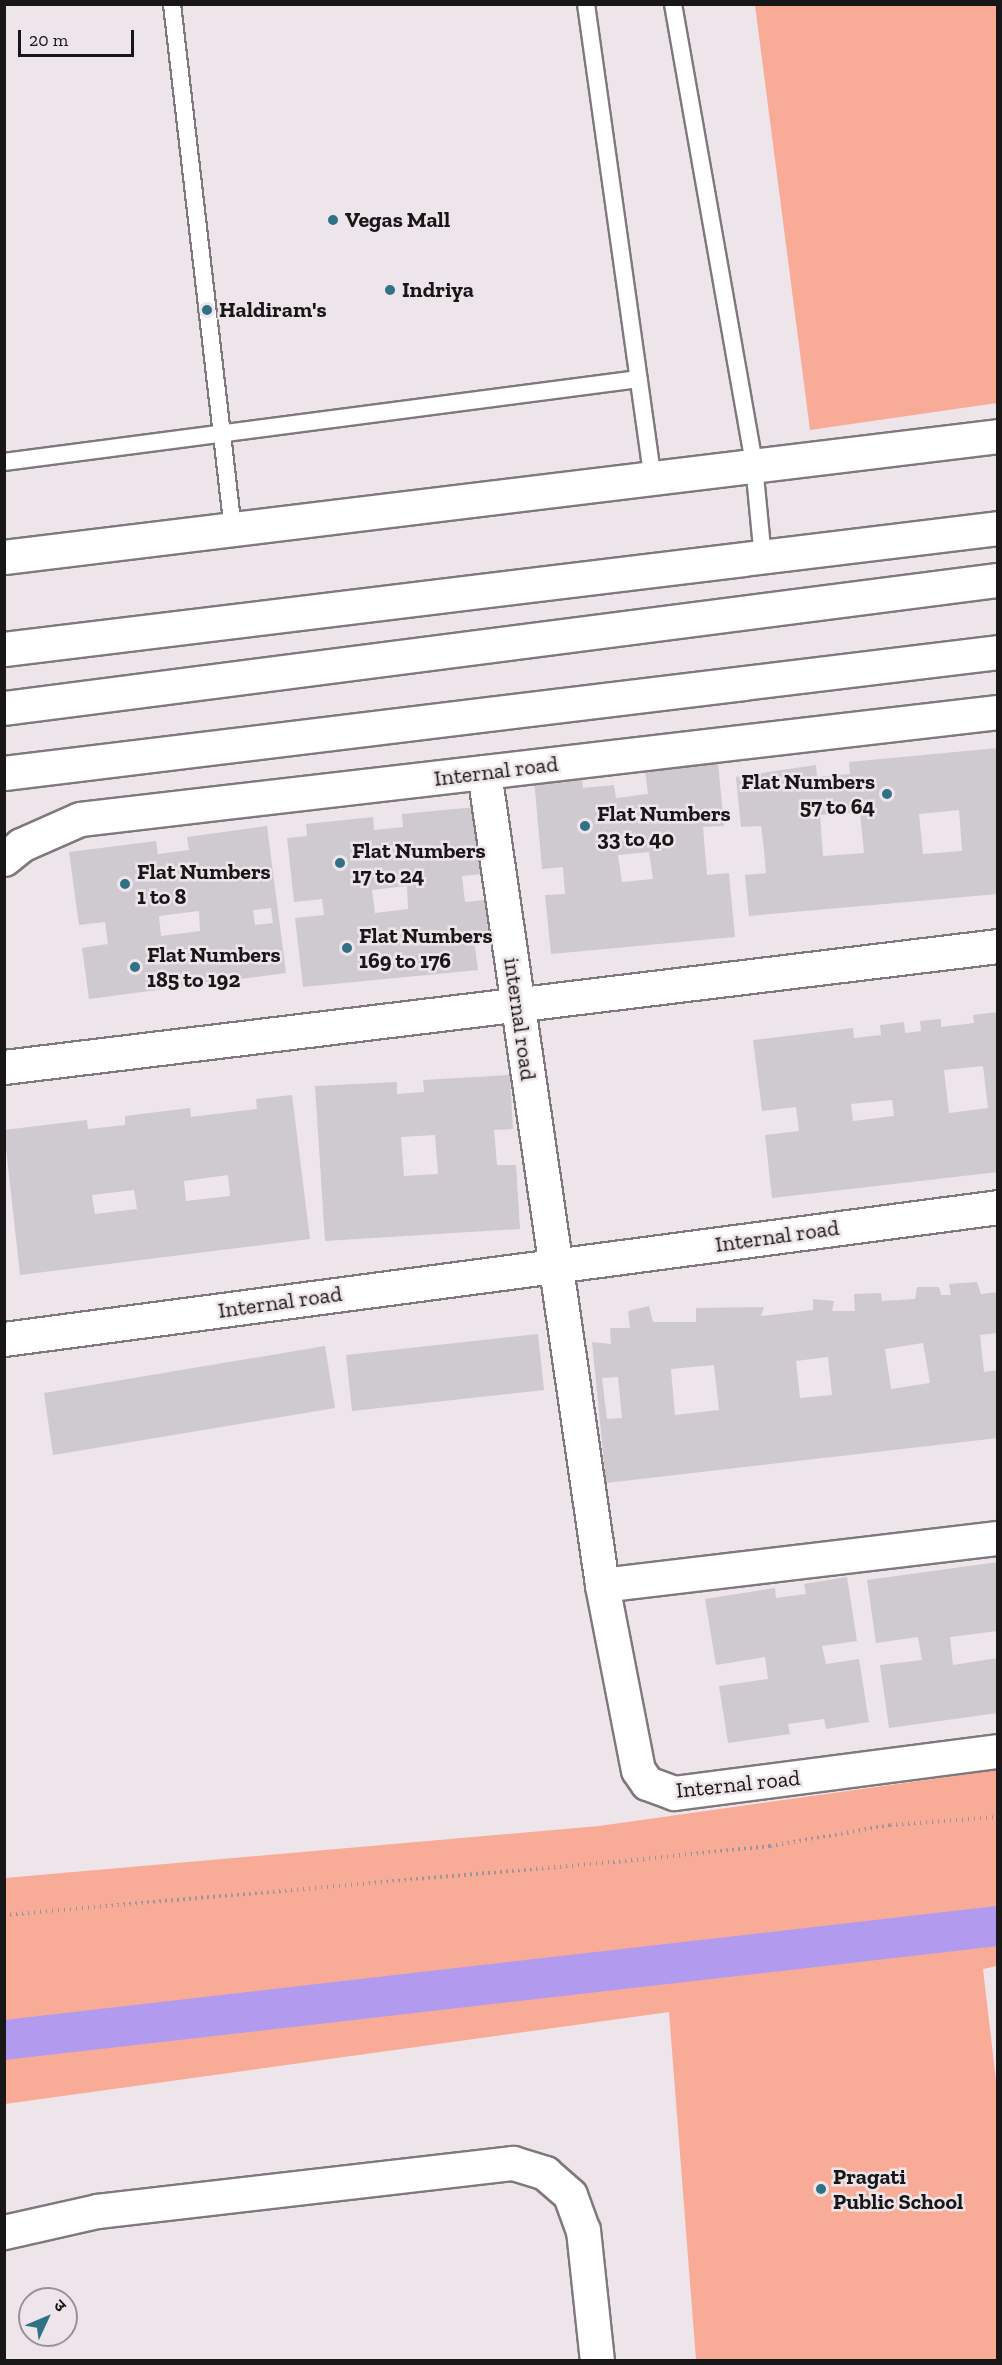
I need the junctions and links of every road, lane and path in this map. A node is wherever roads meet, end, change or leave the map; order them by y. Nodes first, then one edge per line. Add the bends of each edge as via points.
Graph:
1 (172, 4) edge
2 (585, 4) edge
3 (673, 4) edge
4 (639, 380) junction
5 (222, 434) junction
6 (998, 436) edge
7 (4, 462) edge
8 (754, 465) junction
9 (653, 478) junction
10 (998, 528) edge
11 (233, 530) junction
12 (4, 557) edge
13 (763, 558) junction
14 (998, 580) edge
15 (4, 649) edge
16 (998, 652) edge
17 (4, 708) edge
18 (998, 712) edge
19 (484, 772) junction
20 (4, 774) edge
21 (4, 859) edge
22 (998, 946) edge
23 (518, 1004) junction
24 (4, 1066) edge
25 (998, 1207) edge
26 (556, 1265) junction
27 (4, 1339) edge
28 (998, 1538) edge
29 (602, 1585) junction
30 (998, 1751) edge
31 (998, 1817) edge
32 (4, 1915) edge
33 (4, 2232) edge
34 (597, 2361) edge

1 - 5 lane
2 - 4 lane
3 - 8 lane
4 - 5 lane
4 - 9 lane
5 - 7 lane
5 - 11 lane
6 - 8 street
8 - 9 street
8 - 13 lane
9 - 11 street
10 - 13 street
11 - 12 street
13 - 15 street
14 - 17 street
16 - 20 street
18 - 19 street, Internal road
19 - 21 street, Internal road via 80,819 21,844
19 - 23 street, internal road
22 - 23 street
23 - 24 street
23 - 26 street, internal road
25 - 26 street, Internal road
26 - 27 street, Internal road
26 - 29 street, Internal road
28 - 29 street
29 - 30 street, Internal road via 631,1754 647,1783 662,1791
31 - 32 path via 890,1825 770,1846 614,1862
33 - 34 street via 97,2211 513,2163 545,2173 570,2195 583,2230

